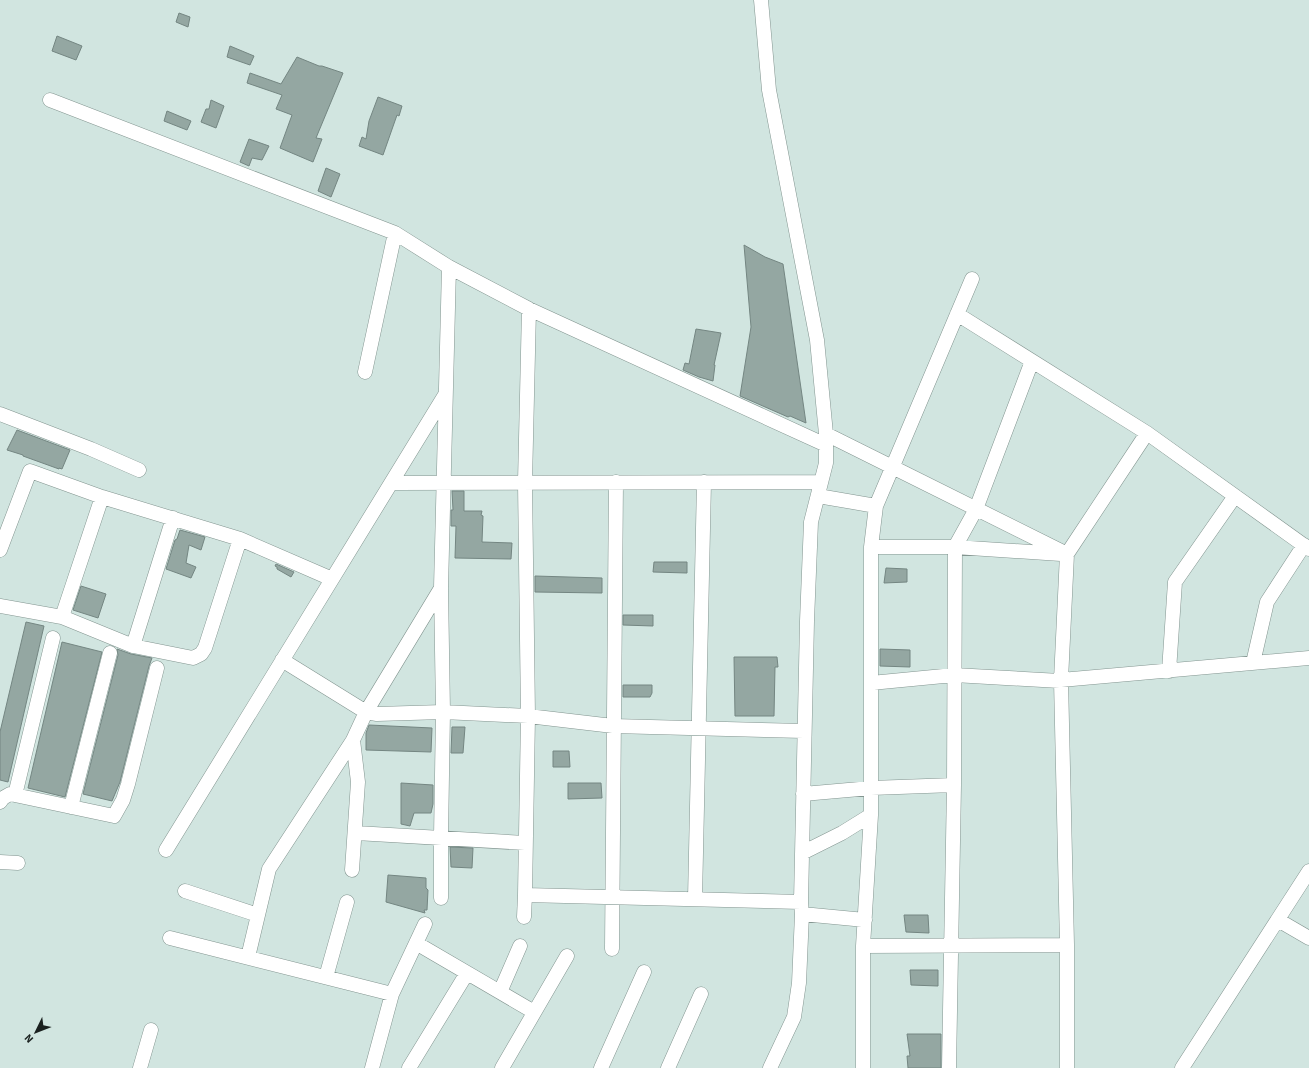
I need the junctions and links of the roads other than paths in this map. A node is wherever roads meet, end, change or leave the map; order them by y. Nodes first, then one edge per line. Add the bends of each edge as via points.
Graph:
1 (761, 0) edge
2 (50, 100) dead end
3 (395, 233) junction
4 (449, 267) junction
5 (972, 279) dead end
6 (529, 309) junction
7 (957, 314) junction
8 (1032, 361) junction
9 (365, 372) dead end
10 (446, 394) junction
11 (0, 414) edge
12 (1147, 433) junction
13 (826, 440) junction
14 (892, 467) junction
15 (139, 470) dead end
16 (444, 482) junction
17 (525, 482) junction
18 (616, 482) junction
19 (704, 482) junction
20 (821, 482) junction
21 (391, 483) junction
22 (818, 496) junction
23 (1235, 496) junction
24 (102, 497) junction
25 (876, 506) junction
26 (976, 509) junction
27 (173, 518) junction
28 (240, 539) junction
29 (871, 547) junction
30 (955, 547) junction
31 (1307, 547) edge
32 (0, 550) edge
33 (1067, 554) junction
34 (332, 579) junction
35 (442, 588) junction
36 (0, 606) edge
37 (62, 617) junction
38 (53, 638) dead end
39 (133, 646) junction
40 (110, 653) dead end
41 (1309, 658) edge
42 (282, 660) junction
43 (1253, 663) junction
44 (157, 668) dead end
45 (1169, 671) junction
46 (954, 675) junction
47 (1061, 680) junction
48 (871, 683) junction
49 (366, 712) junction
50 (443, 712) junction
51 (528, 716) junction
52 (614, 726) junction
53 (699, 728) junction
54 (804, 731) junction
55 (353, 740) junction
56 (954, 785) junction
57 (871, 788) junction
58 (803, 794) junction
59 (15, 795) junction
60 (0, 802) edge
61 (71, 807) junction
62 (871, 815) junction
63 (356, 833) junction
64 (441, 837) junction
65 (525, 843) junction
66 (166, 850) dead end
67 (802, 853) junction
68 (0, 862) edge
69 (18, 863) dead end
70 (352, 870) dead end
71 (1309, 871) edge
72 (185, 891) dead end
73 (526, 895) junction
74 (612, 897) junction
75 (441, 898) dead end
76 (695, 899) junction
77 (347, 902) dead end
78 (801, 908) junction
79 (258, 914) junction
80 (524, 917) dead end
81 (865, 920) junction
82 (1278, 920) junction
83 (425, 924) dead end
84 (170, 938) dead end
85 (1309, 938) edge
86 (416, 943) junction
87 (950, 945) junction
88 (1067, 945) junction
89 (520, 946) dead end
90 (863, 946) junction
91 (612, 949) dead end
92 (567, 956) dead end
93 (248, 957) junction
94 (467, 972) junction
95 (644, 972) dead end
96 (326, 977) junction
97 (500, 992) junction
98 (392, 994) junction
99 (701, 994) dead end
100 (534, 1012) junction
101 (152, 1030) dead end
102 (140, 1068) edge
103 (372, 1068) edge
104 (409, 1068) edge
105 (502, 1068) edge
106 (601, 1068) edge
107 (668, 1068) edge
108 (770, 1068) edge
109 (863, 1068) edge
110 (949, 1068) edge
111 (1067, 1068) edge
112 (1182, 1068) edge

1 - 13 street via 769,90 817,340
2 - 3 street
3 - 4 street
3 - 9 street
4 - 6 street
4 - 10 street
5 - 7 street
6 - 13 street
6 - 17 street
7 - 8 street
7 - 14 street
8 - 12 street
8 - 26 street
10 - 16 street
10 - 21 street
11 - 15 street
12 - 23 street
12 - 33 street
13 - 14 street
13 - 20 street via 826,463
14 - 25 street
14 - 26 street
16 - 17 street
16 - 21 street
16 - 35 street
17 - 18 street
17 - 51 street
18 - 19 street
18 - 52 street
19 - 20 street
19 - 53 street
20 - 22 street
21 - 34 street
22 - 25 street
22 - 54 street via 811,522
23 - 31 street
23 - 45 street via 1175,582
24 - 27 street
24 - 32 street via 30,471
24 - 37 street
25 - 29 street
26 - 30 street
26 - 33 street
27 - 28 street
27 - 39 street
28 - 34 street
28 - 39 street via 201,654 193,658
29 - 30 street
29 - 48 street
30 - 33 street
30 - 46 street
31 - 43 street via 1267,602
33 - 47 street
34 - 42 street
35 - 49 street
35 - 50 street
36 - 37 street
37 - 39 street
38 - 59 street
40 - 61 street
41 - 43 street
42 - 49 street
42 - 66 street
43 - 45 street
44 - 61 street via 128,784 114,816
45 - 47 street
46 - 47 street
46 - 48 street
46 - 56 street
47 - 88 street
48 - 57 street
49 - 50 street
49 - 55 street
50 - 51 street
50 - 64 street
51 - 52 street
51 - 65 street
52 - 53 street
52 - 74 street
53 - 54 street
53 - 76 street
54 - 58 street
55 - 63 street via 358,782
55 - 79 street via 269,869
56 - 57 street
56 - 87 street
57 - 58 street
57 - 62 street
58 - 67 street
59 - 60 street via 10,794
59 - 61 street
62 - 67 street via 836,837
62 - 81 street
63 - 64 street
63 - 70 street
64 - 65 street
64 - 75 street
65 - 73 street
67 - 78 street
68 - 69 street
71 - 82 street
72 - 79 street
73 - 74 street
73 - 80 street
74 - 76 street
74 - 91 street
76 - 78 street
77 - 96 street
78 - 81 street
78 - 108 street via 799,983 794,1017
79 - 93 street
81 - 90 street
82 - 85 street
82 - 112 street
83 - 86 street
84 - 93 street
86 - 94 street
86 - 98 street
87 - 88 street
87 - 90 street
87 - 110 street
88 - 111 street
89 - 97 street
90 - 109 street
92 - 100 street
93 - 96 street
94 - 97 street
94 - 104 street
95 - 106 street
96 - 98 street
97 - 100 street
98 - 103 street
99 - 107 street
100 - 105 street
101 - 102 street

